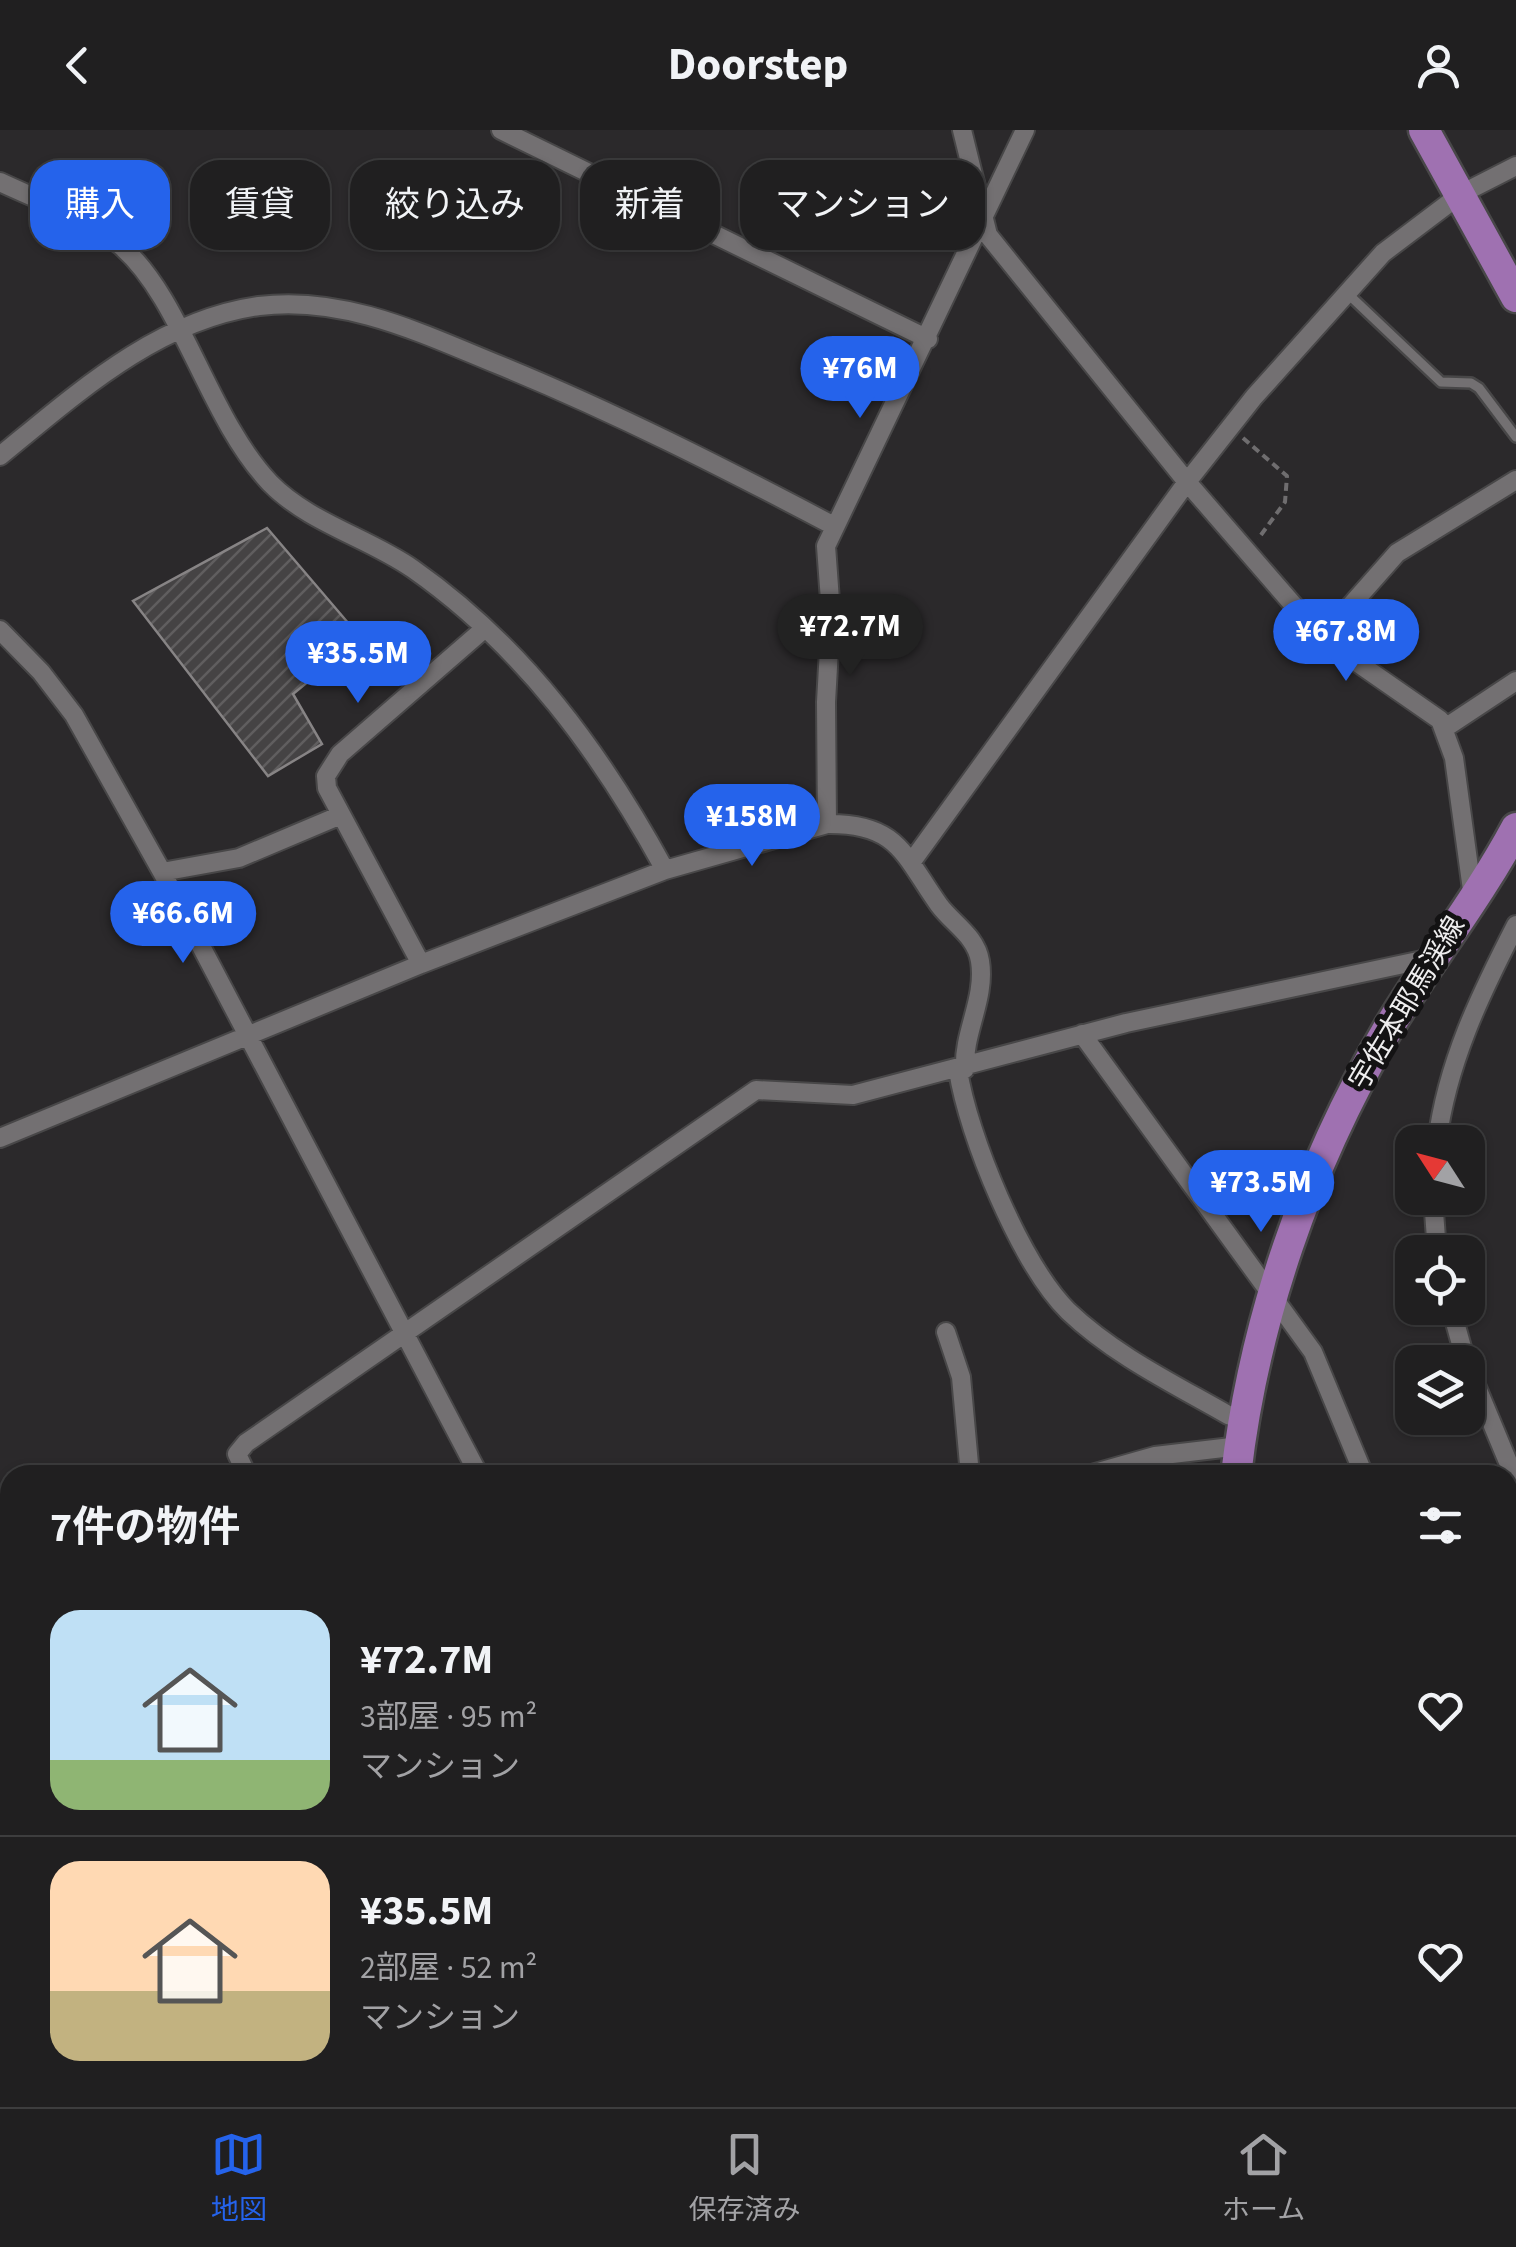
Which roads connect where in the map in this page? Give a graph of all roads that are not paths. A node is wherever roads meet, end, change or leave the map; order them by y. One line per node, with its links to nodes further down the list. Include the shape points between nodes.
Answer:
1 (501, 130): 15 (street)
2 (962, 130): 5 (street)
3 (1025, 130): 9 (street)
4 (1424, 130): 8 (main road)
5 (968, 160)
6 (1516, 166): 8 (street)
7 (0, 182): 14 (street, via 120,244 140,265)
8 (1461, 194): 12 (street, via 1393,244); 13 (main road)
9 (985, 217)
10 (985, 228): 19 (street)
11 (970, 250): 15 (street)
12 (1347, 293): 16 (lane, via 1441,382 1479,388); 19 (street)
13 (1516, 297)
14 (179, 333): 17 (street, via 72,394); 20 (street, via 258,306 327,306 368,315 596,405); 21 (street, via 223,418 274,487 402,562)
15 (928, 339): 20 (street)
16 (1516, 437)
17 (0, 456)
18 (1516, 480): 23 (street, via 1397,553)
19 (1187, 482): 23 (street); 29 (street)
20 (834, 526): 27 (street, via 826,555)
21 (484, 629): 26 (street, via 331,764 327,788); 30 (street, via 576,724)
22 (0, 630): 31 (street, via 74,715)
23 (1322, 638): 25 (street)
24 (1516, 681): 25 (street)
25 (1445, 728): 32 (street)
26 (341, 815): 31 (street, via 239,858); 35 (street)
27 (827, 824): 29 (street, via 881,835); 30 (street)
28 (1516, 828): 32 (main road, 宇佐本耶馬渓線)
29 (913, 860): 38 (street, via 978,954 980,999)
30 (665, 870): 35 (street)
31 (162, 872): 37 (street)
32 (1473, 897): 34 (main road, 宇佐本耶馬渓線)
33 (1516, 925): 39 (street, via 1462,1038)
34 (1432, 958): 36 (street); 41 (main road, 宇佐本耶馬渓線, via 1316,1168)
35 (421, 964): 37 (street)
36 (1082, 1034): 38 (street); 41 (street)
37 (246, 1037): 40 (street); 43 (street)
38 (962, 1070): 43 (street, via 853,1095 773,1089 742,1097); 45 (street, via 987,1171 1067,1310 1133,1360 1228,1415)
39 (1440, 1125)
40 (0, 1138)
41 (1275, 1296): 45 (main road, 宇佐本耶馬渓線); 50 (street, via 1313,1352)
42 (946, 1332): 48 (street, via 961,1377)
43 (406, 1335): 46 (street, via 239,1449); 47 (street)
44 (1485, 1407): 51 (street)
45 (1240, 1447): 49 (street)
46 (242, 1465)
47 (474, 1465)
48 (969, 1465)
49 (1123, 1465)
50 (1360, 1465)
51 (1509, 1465)

